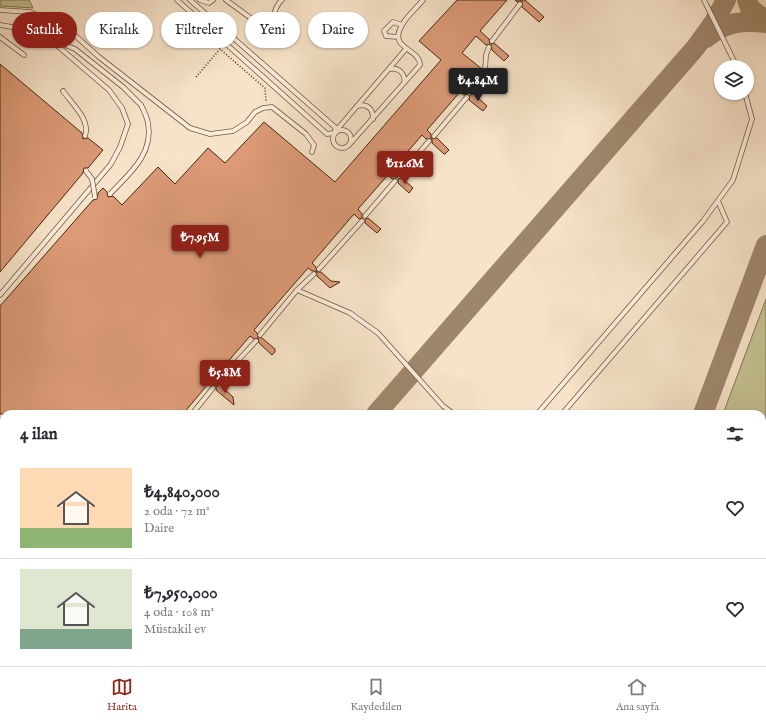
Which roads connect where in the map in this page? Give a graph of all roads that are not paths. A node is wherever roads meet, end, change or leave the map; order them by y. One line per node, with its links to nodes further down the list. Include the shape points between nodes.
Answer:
1 (178, 0): 11 (lane)
2 (190, 0): 12 (lane)
3 (200, 0): 4 (lane, via 209,3)
4 (213, 0)
5 (226, 0): 6 (lane, via 256,22 266,26 272,21 278,3)
6 (282, 0)
7 (423, 0): 14 (lane)
8 (704, 0): 26 (lane)
9 (520, 4): 19 (lane)
10 (0, 10): 40 (lane, via 30,12 69,30 99,57 190,128 210,134 233,131 247,122 255,112 272,107 306,134 314,145)
11 (192, 12)
12 (204, 12)
13 (0, 25): 15 (lane)
14 (402, 25): 17 (lane); 17 (lane, via 394,22 384,31 386,36)
15 (12, 27)
16 (0, 37): 25 (lane)
17 (398, 37): 24 (lane)
18 (237, 41): 35 (lane, via 336,128)
19 (492, 41)
20 (489, 47): 30 (lane, via 485,71)
21 (60, 48): 52 (lane, via 109,90 122,108 128,124 111,164)
22 (73, 48): 44 (lane, bridge, via 142,105 148,123 147,146 139,164)
23 (232, 48): 35 (lane, via 327,134)
24 (405, 50): 27 (lane); 28 (lane, via 416,55 420,65)
25 (24, 55)
26 (734, 60)
27 (389, 69): 28 (lane, via 401,72 405,79); 33 (lane)
28 (404, 83): 34 (lane)
29 (63, 91): 36 (lane, via 85,121 88,129)
30 (471, 92)
31 (466, 97): 37 (lane)
32 (747, 100): 46 (lane, via 752,119 733,180)
33 (357, 107): 34 (lane, via 370,107); 35 (lane)
34 (373, 119): 39 (lane)
35 (334, 133): 39 (lane, via 333,142 337,147 344,148); 39 (lane, via 339,130 347,131 351,139)
36 (85, 136)
37 (434, 136)
38 (429, 141): 42 (lane)
39 (349, 145)
40 (312, 152)
41 (86, 171): 45 (lane, bridge, via 92,179)
42 (399, 176)
43 (395, 181): 47 (lane)
44 (110, 194)
45 (95, 196)
46 (718, 201): 59 (lane); 60 (lane, via 727,222)
47 (365, 216)
48 (362, 221): 49 (lane)
49 (319, 269)
50 (314, 274): 51 (lane)
51 (297, 290): 53 (lane); 58 (lane, via 350,312 378,333)
52 (0, 295)
53 (260, 335)
54 (256, 341): 55 (lane)
55 (217, 383)
56 (213, 388): 57 (lane)
57 (195, 410)
58 (448, 410)
59 (540, 410)
60 (565, 410)

